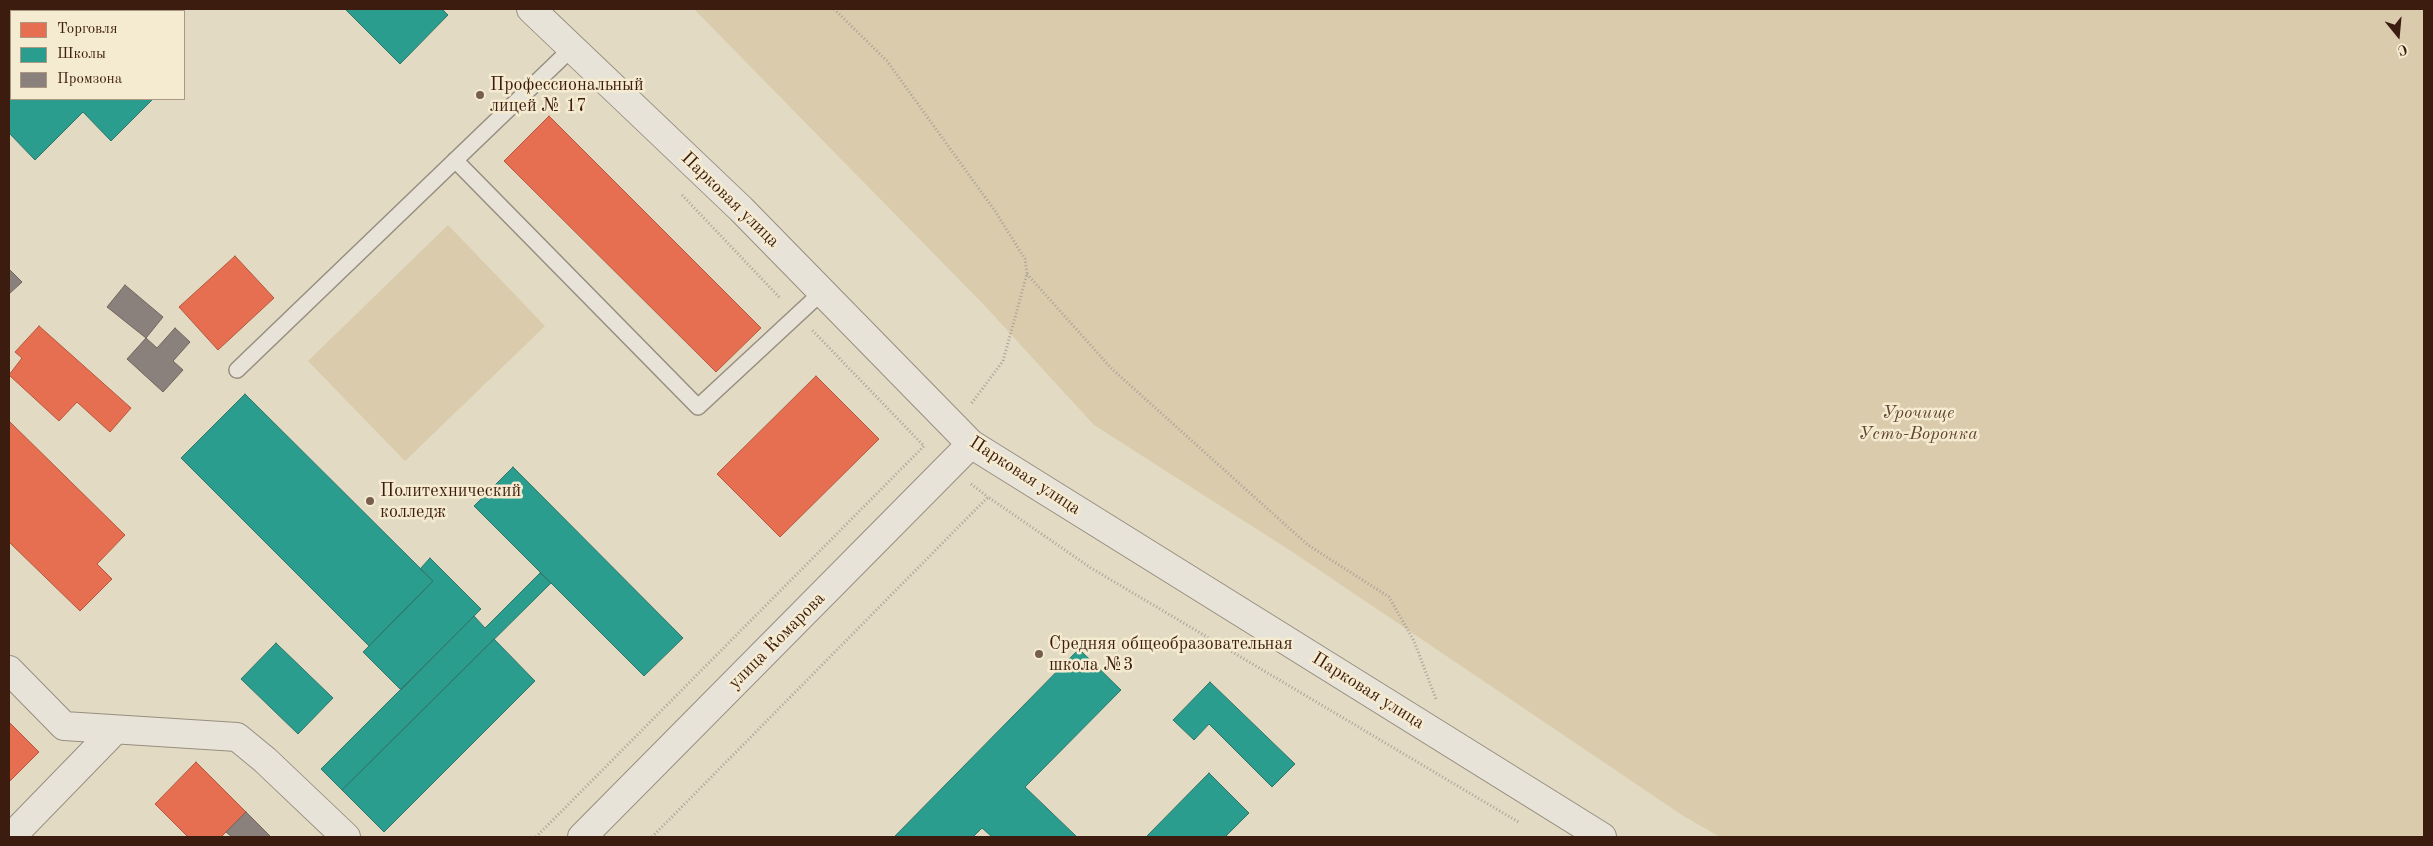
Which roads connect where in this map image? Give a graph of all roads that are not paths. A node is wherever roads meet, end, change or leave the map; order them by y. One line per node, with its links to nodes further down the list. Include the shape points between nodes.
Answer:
1 (531, 9): 2 (street, Парковая улица)
2 (572, 48): 3 (lane); 4 (street, Парковая улица, via 741,209)
3 (454, 160): 4 (lane, via 698,407); 5 (lane)
4 (822, 292): 6 (street, Парковая улица)
5 (237, 370)
6 (962, 435): 11 (street, улица Комарова); 12 (street, Парковая улица)
7 (9, 670): 8 (street, via 64,726)
8 (115, 730): 9 (street); 10 (street, via 237,737)
9 (11, 837)
10 (346, 837)
11 (582, 837)
12 (1602, 837)

